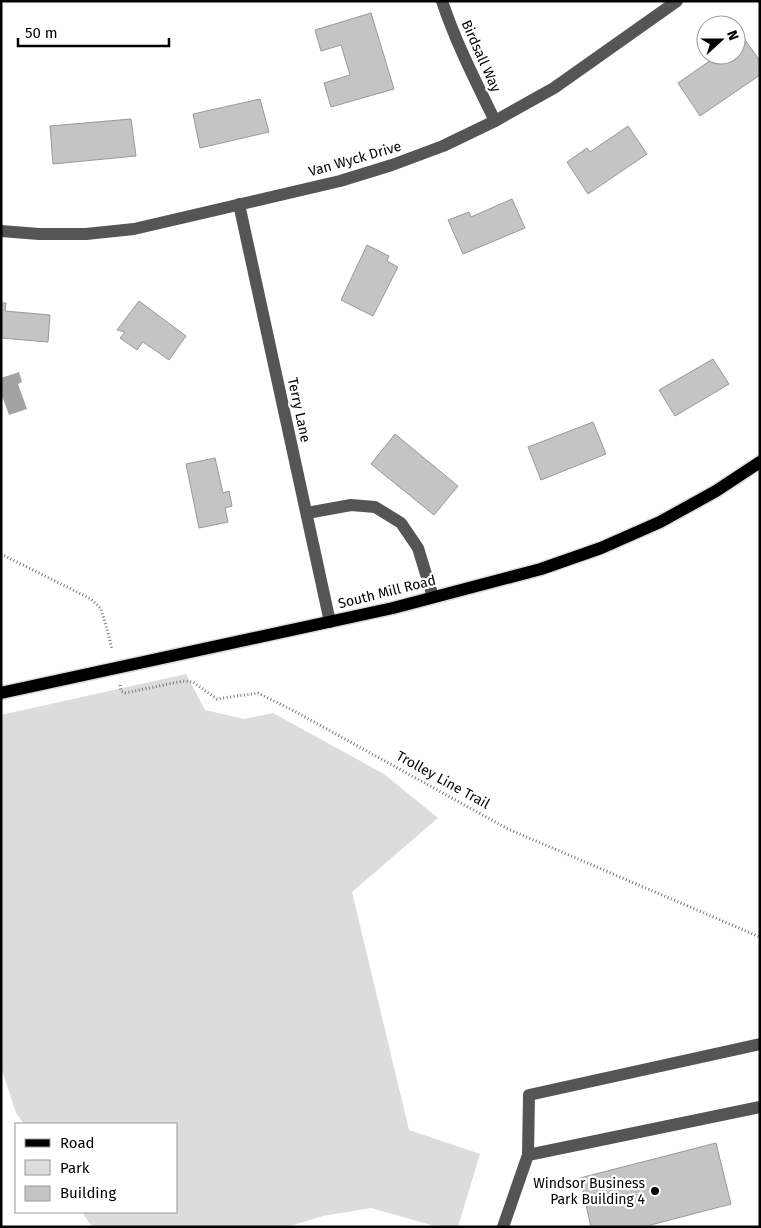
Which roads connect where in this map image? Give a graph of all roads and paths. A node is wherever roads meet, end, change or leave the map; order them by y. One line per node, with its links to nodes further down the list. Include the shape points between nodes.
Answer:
1 (442, 1): 3 (street, Birdsall Way, via 464,58)
2 (677, 1): 3 (street, Van Wyck Drive, via 554,88)
3 (495, 122): 4 (street, Van Wyck Drive, via 392,165 340,181)
4 (239, 204): 5 (street, Van Wyck Drive, via 134,229 86,234); 7 (street, Terry Lane)
5 (1, 231)
6 (760, 462): 9 (main road, South Mill Road, via 660,522 602,548 541,569)
7 (307, 513): 9 (street, via 351,505 375,507 401,522 418,548); 10 (street, Terry Lane)
8 (1, 554): 11 (path, via 91,599 101,609)
9 (433, 597): 10 (main road, South Mill Road)
10 (330, 622): 13 (main road, South Mill Road)
11 (112, 650)
12 (120, 685): 14 (path, Trolley Line Trail, via 124,693 182,681 193,682 217,699 258,693 508,829)
13 (1, 693)
14 (760, 936)
15 (760, 1044): 17 (street, via 530,1095)
16 (760, 1107): 17 (street)
17 (528, 1155): 18 (street)
18 (503, 1227)

